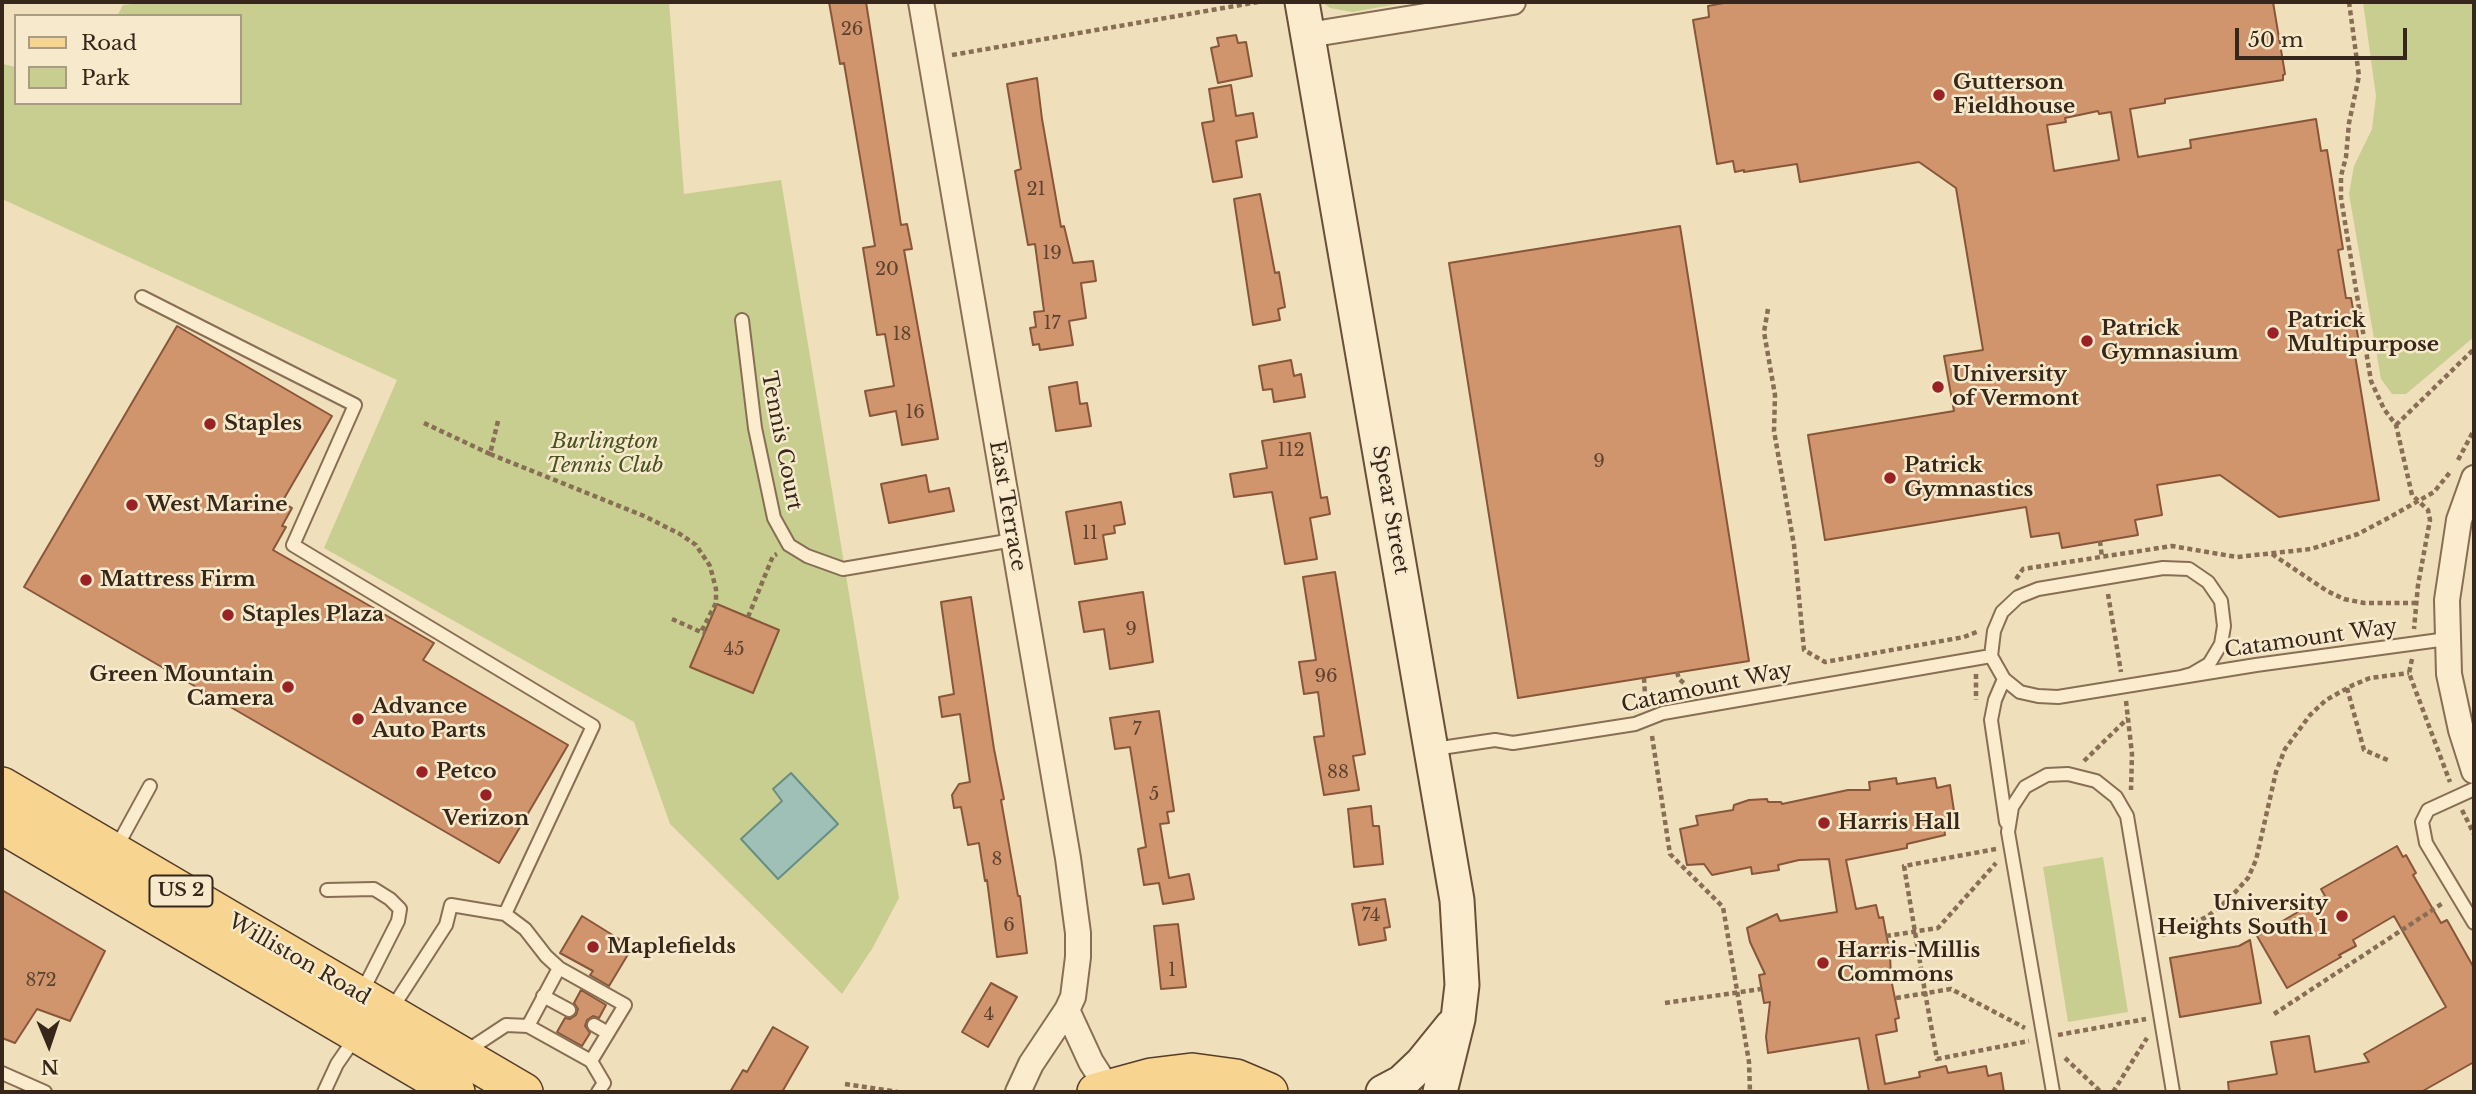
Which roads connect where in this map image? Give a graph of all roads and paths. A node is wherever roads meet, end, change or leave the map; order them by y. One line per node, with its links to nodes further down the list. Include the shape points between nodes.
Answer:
1 (921, 2): 7 (street, East Terrace)
2 (1258, 2): 7 (path, via 951,55 955,77)
3 (1302, 2): 6 (main road, Spear Street)
4 (1513, 2): 6 (street)
5 (2349, 2): 14 (path, via 2359,76 2341,198 2371,380)
6 (1308, 36): 41 (main road, Spear Street)
7 (935, 82): 19 (street, East Terrace)
8 (142, 297): 55 (lane, via 355,405 293,545 593,726)
9 (1768, 309): 26 (path, via 1764,332 1775,395 1774,431 1794,545 1804,650 1825,662 1964,637)
10 (742, 320): 20 (lane, Tennis Court, via 755,428 774,518)
11 (2474, 349): 14 (path)
12 (498, 421): 16 (path)
13 (424, 423): 16 (path)
14 (2396, 425): 18 (path, via 2412,495)
15 (2474, 430): 18 (path, via 2454,468 2434,492)
16 (491, 454): 25 (path, via 643,516 696,545 710,566 716,603 703,632)
17 (2474, 478): 23 (street, via 2459,520)
18 (2418, 502): 21 (path, via 2334,543)
19 (1013, 540): 20 (lane, via 843,569); 68 (street, East Terrace, via 1075,908 1078,957)
20 (789, 545): 24 (path, via 773,556)
21 (2272, 554): 22 (path, via 2236,557 2172,546 2024,569); 23 (path, via 2344,599 2364,603)
22 (2009, 588)
23 (2447, 600): 27 (street)
24 (748, 617)
25 (672, 619)
26 (1985, 626)
27 (2447, 639): 32 (lane, Catamount Way); 43 (street, via 2455,702)
28 (1991, 656): 29 (lane, Catamount Way); 32 (lane, Catamount Way, via 2002,612 2018,597 2038,589 2163,568 2189,569 2208,582 2221,601 2224,626 2209,664); 34 (lane, Catamount Way)
29 (1975, 659): 38 (path); 40 (lane, Catamount Way, via 1662,713)
30 (1677, 672): 35 (path)
31 (2409, 673): 36 (path, via 2370,678)
32 (2181, 677): 34 (lane, Catamount Way, via 2058,697 2020,692)
33 (1644, 678): 37 (path)
34 (2004, 678): 49 (lane, via 1992,720)
35 (1686, 685)
36 (2347, 688): 42 (path, via 2364,750); 59 (path, via 2310,715 2285,749 2248,878 2208,916 2181,930)
37 (1645, 695)
38 (1977, 709)
39 (2128, 718): 44 (path)
40 (1649, 719): 41 (lane, Catamount Way, via 1513,743 1496,740); 62 (path, via 1670,855 1723,907)
41 (1431, 750): 72 (main road, Spear Street, via 1457,900 1462,985)
42 (2390, 761)
43 (2474, 771)
44 (2068, 774): 49 (lane, via 2047,775 2025,787 2012,807); 59 (lane, via 2096,781 2116,797 2127,816)
45 (2, 786): 52 (main road, Williston Road / US 2)
46 (150, 786): 52 (lane)
47 (2474, 789): 54 (lane, via 2428,810 2422,822 2426,843)
48 (2, 825): 71 (main road, Williston Road / US 2)
49 (2008, 832): 76 (lane)
50 (1996, 838): 51 (path)
51 (1998, 849): 57 (path, via 2000,859 1938,928); 57 (path, via 1904,866)
52 (114, 852): 71 (main road, Williston Road / US 2)
53 (327, 890): 71 (lane, via 374,889 400,909)
54 (2457, 894): 56 (lane); 69 (path)
55 (505, 914): 60 (lane, via 525,929); 71 (lane, via 451,905 446,925)
56 (2474, 923)
57 (1915, 931): 58 (path); 63 (path)
58 (1886, 936)
59 (2147, 939): 70 (lane)
60 (559, 968): 64 (lane); 75 (lane, via 625,1005)
61 (1761, 989): 62 (path)
62 (1737, 992): 66 (path); 93 (path)
63 (1925, 992): 65 (path); 76 (path, via 1951,989); 78 (path)
64 (543, 996): 67 (lane); 74 (lane)
65 (1896, 998)
66 (1665, 1003)
67 (569, 1010)
68 (1067, 1010): 82 (street); 89 (street, East Terrace)
69 (2274, 1014)
70 (2160, 1016): 96 (path); 97 (lane)
71 (367, 1017): 77 (main road, Williston Road / US 2); 84 (lane); 85 (main road, Williston Road / US 2)
72 (1458, 1019): 91 (main road, via 1402,1083); 92 (main road, Spear Street)
73 (594, 1025): 75 (lane)
74 (528, 1026): 77 (lane, via 506,1025); 79 (lane)
75 (608, 1033): 79 (lane)
76 (2043, 1038): 94 (lane); 95 (path)
77 (461, 1055): 86 (main road, Williston Road / US 2)
78 (1937, 1059)
79 (591, 1061): 87 (lane, via 604,1083)
80 (2, 1073): 83 (lane)
81 (845, 1084): 88 (path)
82 (1102, 1090): 90 (main road, via 1192,1072 1236,1078)
83 (45, 1092)
84 (324, 1092)
85 (456, 1092)
86 (524, 1092)
87 (598, 1092)
88 (898, 1092)
89 (1018, 1092)
90 (1270, 1092)
91 (1383, 1092)
92 (1440, 1092)
93 (1750, 1092)
94 (2053, 1092)
95 (2101, 1092)
96 (2113, 1092)
97 (2173, 1092)

